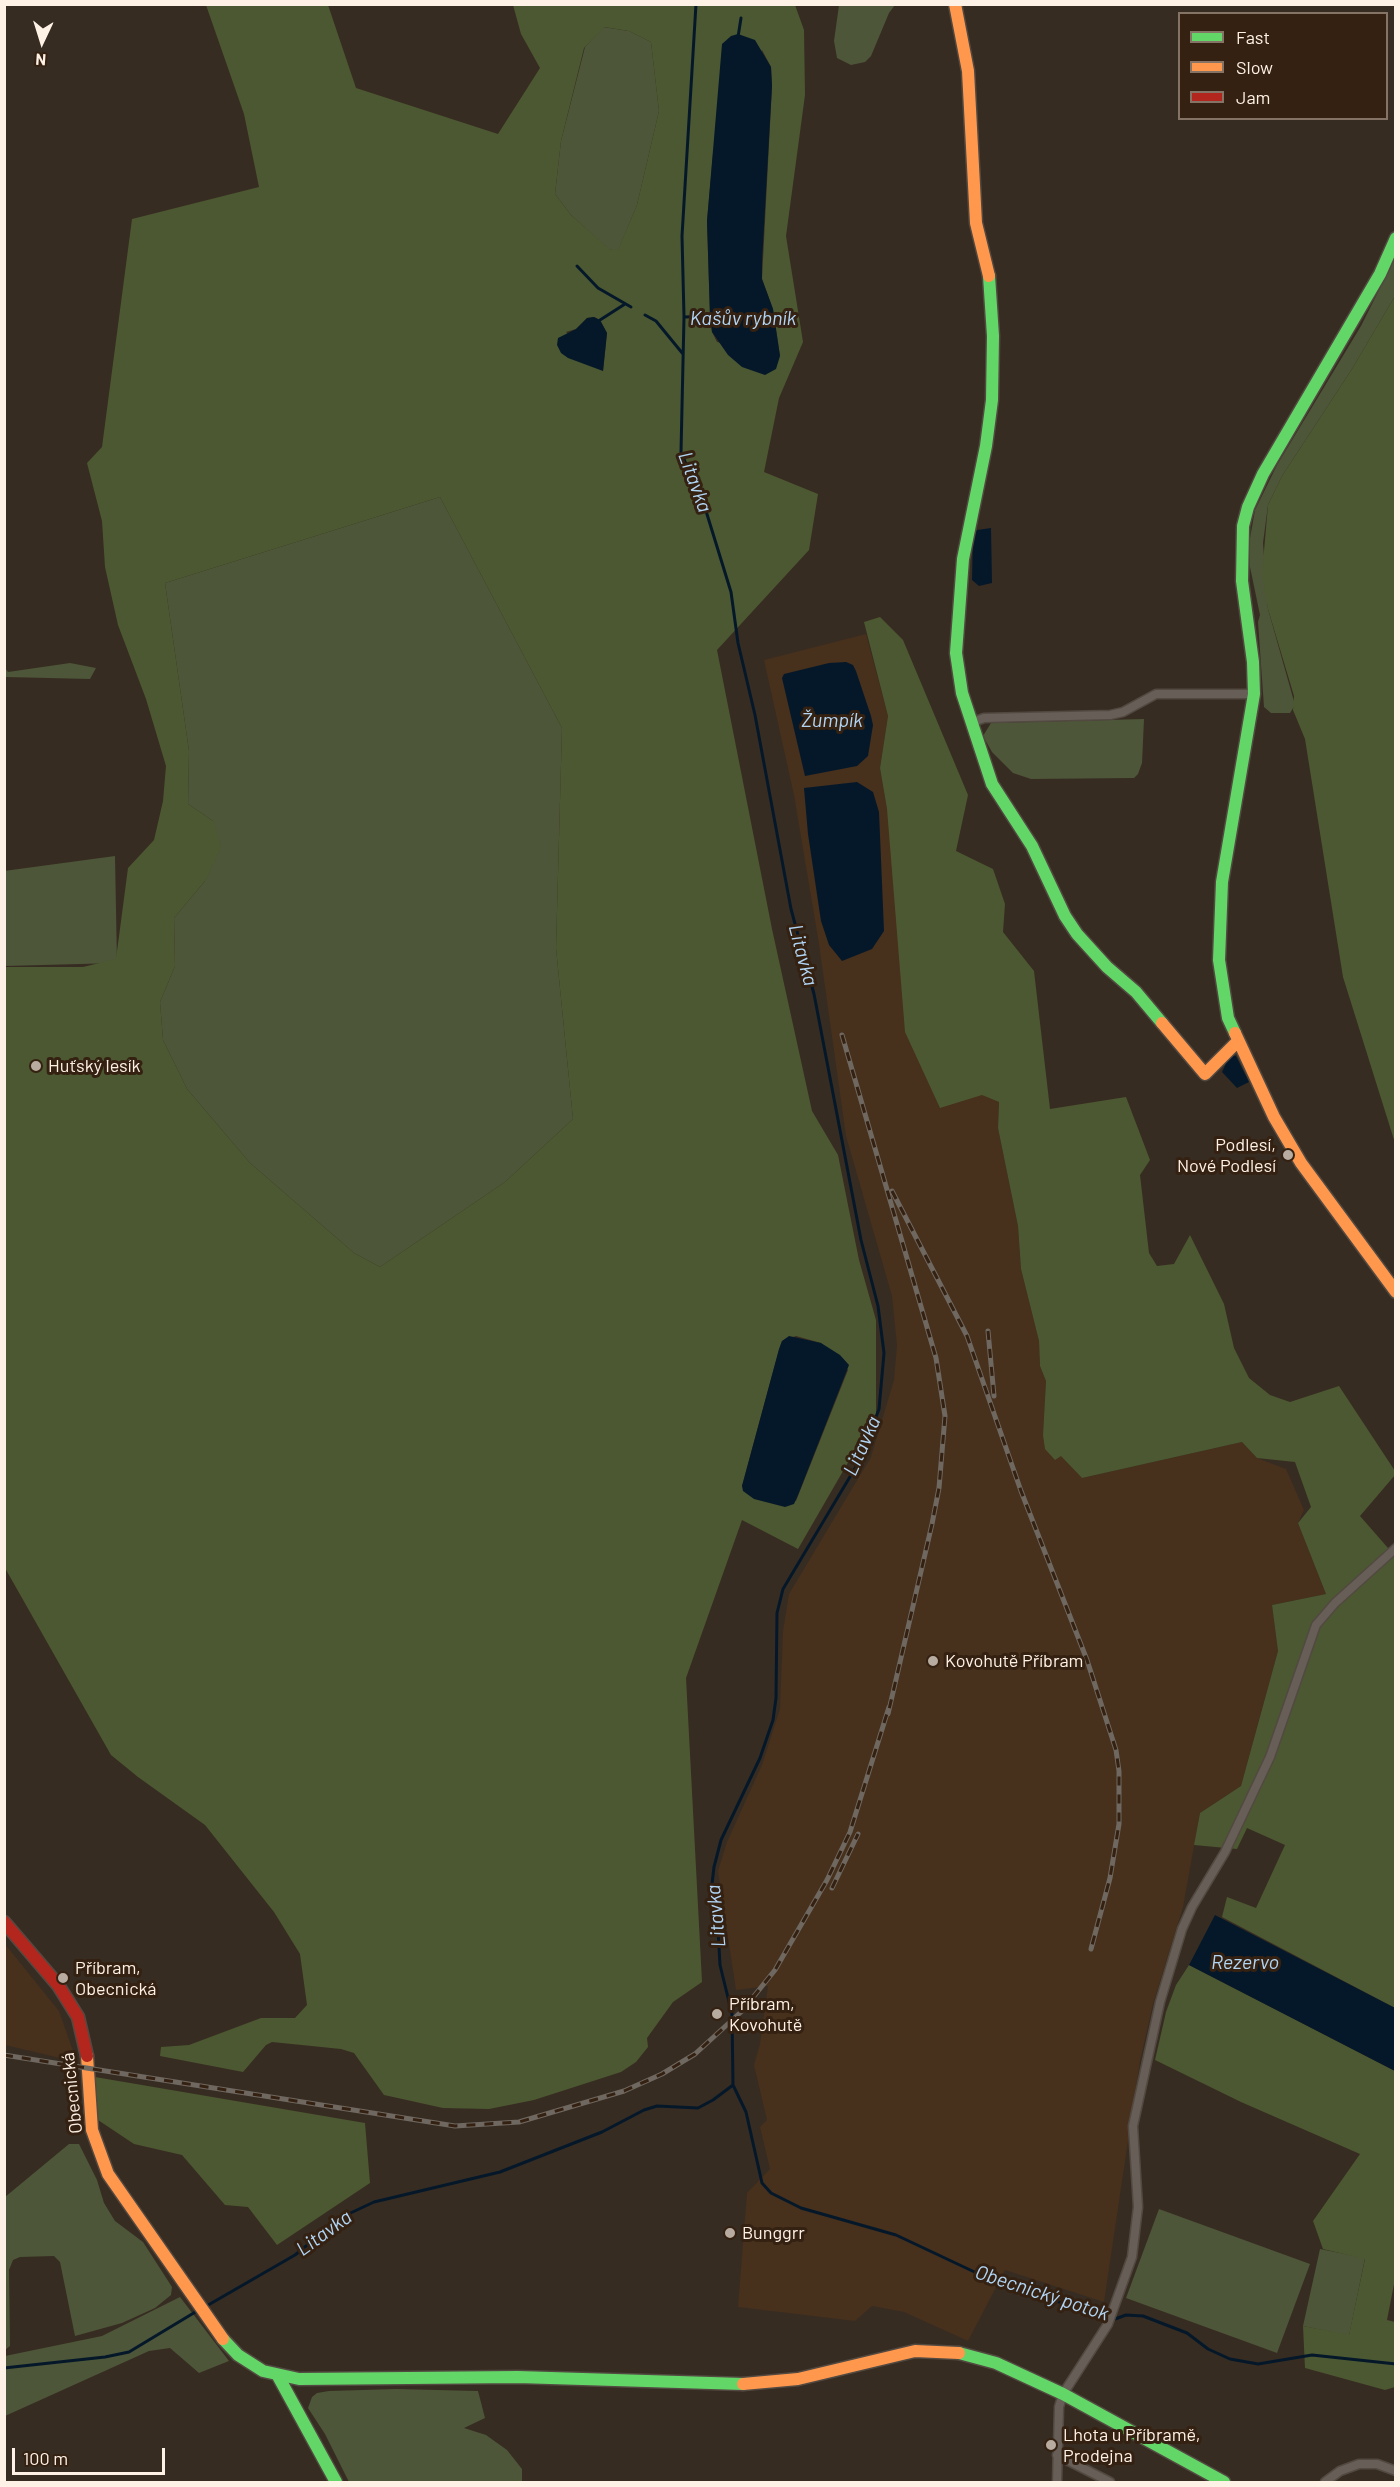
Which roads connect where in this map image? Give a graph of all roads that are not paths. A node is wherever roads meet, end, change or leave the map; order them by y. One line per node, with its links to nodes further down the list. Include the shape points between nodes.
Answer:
1 (955, 4): 4 (street, via 968,71 972,186 976,223 988,269 993,336 992,400 966,542 956,653 962,693)
2 (1395, 238): 3 (street, via 1380,274 1263,474 1248,507 1243,526 1242,581)
3 (1254, 694): 4 (street, via 1156,694 1110,715 984,718); 5 (street, via 1222,882 1219,925 1222,994)
4 (973, 722): 5 (street, via 992,784 1032,846 1077,934 1136,992 1205,1074)
5 (1238, 1042): 6 (street, via 1301,1163)
6 (1395, 1292)
7 (1395, 1548): 10 (street, via 1316,1625 1270,1757 1225,1852 1182,1929 1160,2002 1132,2126 1137,2232 1132,2257 1108,2324)
8 (4, 1922): 9 (street, Obecnická, via 58,1985 78,2017 86,2049 89,2109 98,2153 108,2174 212,2324 238,2355)
9 (278, 2376): 10 (street, Obecnická, via 316,2380 518,2377 760,2384 933,2349 996,2363); 13 (street)
10 (1063, 2394): 11 (street); 16 (street, Obecnická)
11 (1057, 2455): 14 (street); 15 (street)
12 (1395, 2471): 17 (street, via 1377,2464 1359,2464)
13 (336, 2482)
14 (1058, 2482)
15 (1110, 2482)
16 (1224, 2482)
17 (1325, 2482)

